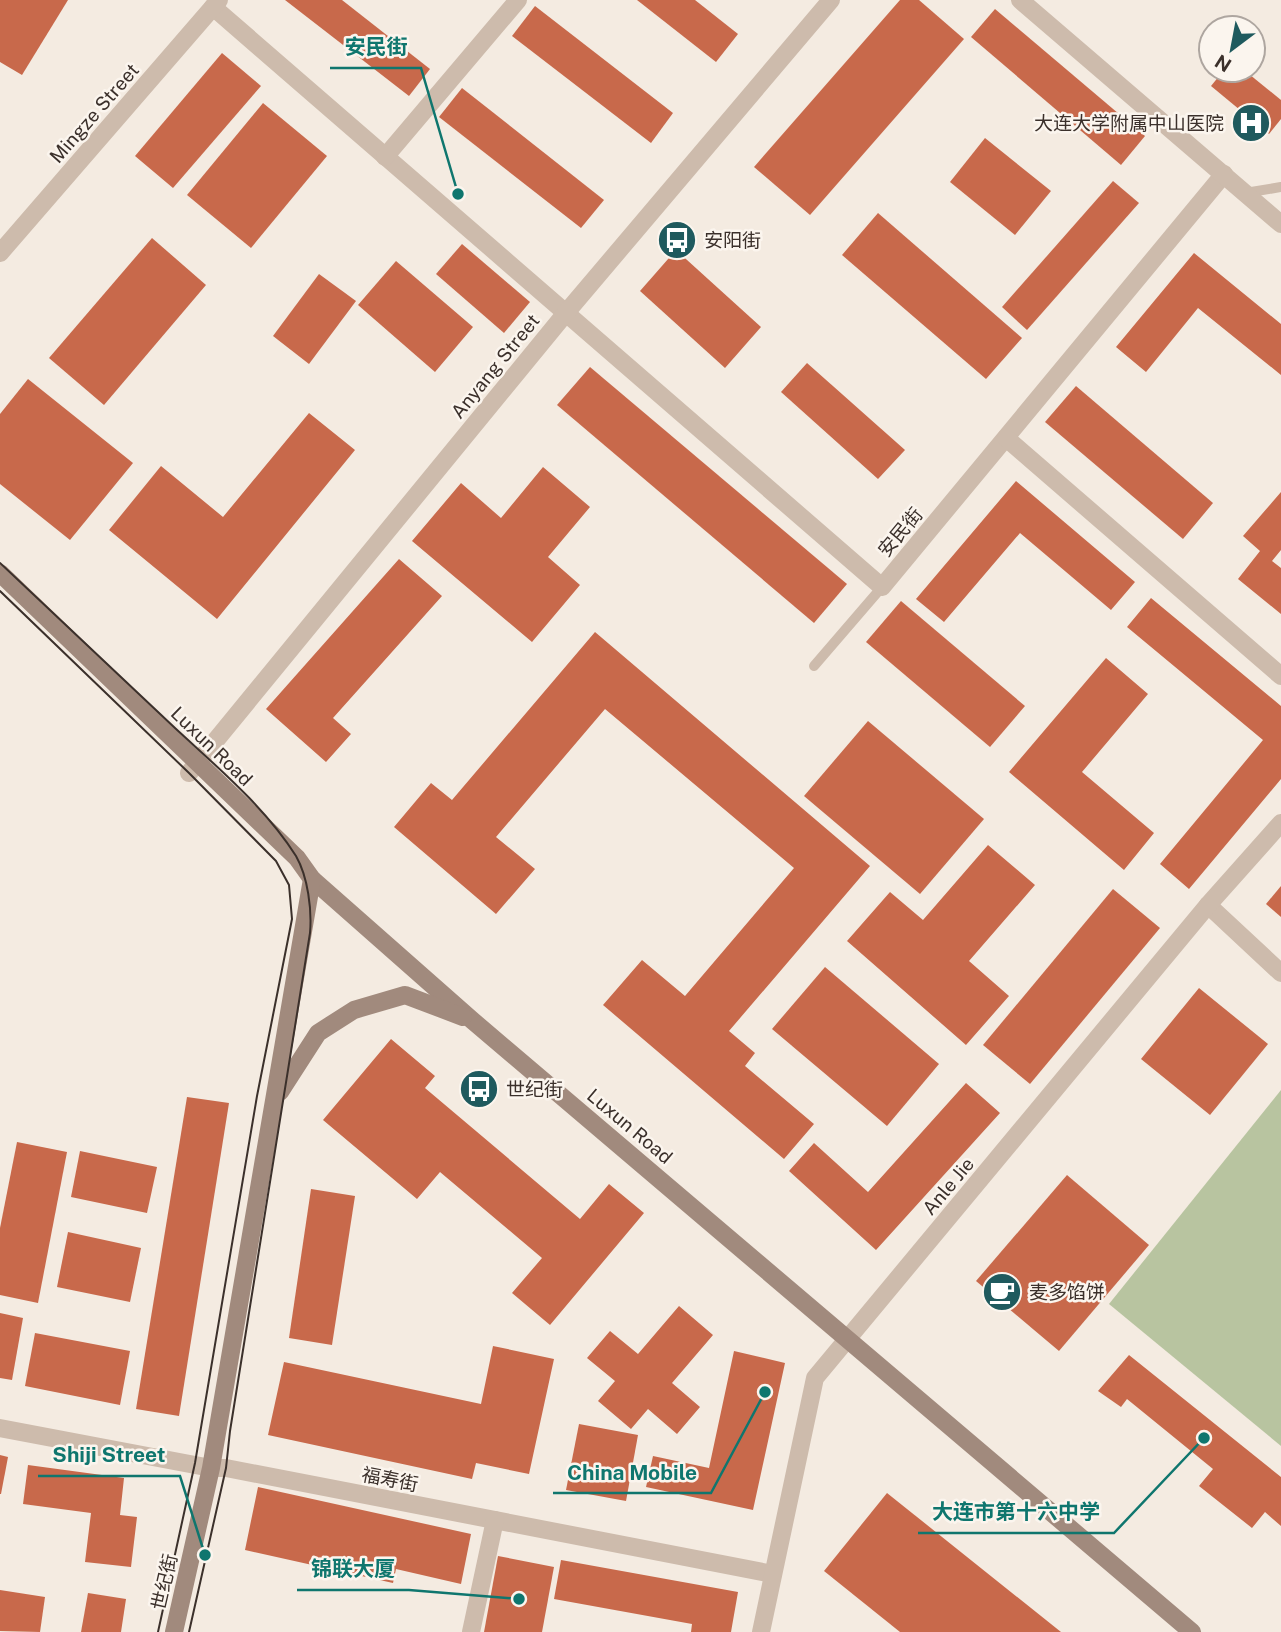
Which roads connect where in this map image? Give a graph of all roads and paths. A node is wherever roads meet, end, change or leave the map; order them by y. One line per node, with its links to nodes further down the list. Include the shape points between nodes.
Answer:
1 (518, 0): 5 (street)
2 (831, 0): 11 (street, Anyang Street)
3 (1020, 0): 6 (street)
4 (216, 3): 5 (street, 安民街); 10 (street, Mingze Street)
5 (385, 157): 11 (street, 安民街)
6 (1224, 174): 8 (street); 12 (street, 安民街)
7 (1281, 187): 8 (lane)
8 (1244, 193): 9 (street)
9 (1281, 225)
10 (0, 253)
11 (565, 313): 14 (street, 安民街); 17 (street, Anyang Street)
12 (1006, 438): 14 (street, 安民街); 16 (street)
13 (0, 573): 17 (main road, Luxun Road)
14 (882, 587): 15 (lane)
15 (814, 666)
16 (1281, 676)
17 (194, 768): 19 (main road, Luxun Road, via 297,858)
18 (1281, 823): 20 (street, Anle Jie)
19 (312, 879): 22 (main road, Luxun Road); 23 (main road, 世纪街)
20 (1208, 905): 21 (street); 24 (street, Anle Jie)
21 (1281, 973)
22 (473, 1021): 23 (main road, via 405,995 354,1010 318,1033); 24 (main road, Luxun Road)
23 (276, 1098): 26 (main road, 世纪街)
24 (848, 1339): 28 (street, Anle Jie, via 815,1378); 32 (main road, Luxun Road)
25 (0, 1428): 26 (street, 福寿街)
26 (211, 1468): 27 (street, 福寿街); 29 (main road, 世纪街)
27 (495, 1520): 28 (street, 福寿街); 30 (street)
28 (773, 1574): 31 (street, Anle Jie)
29 (174, 1632)
30 (471, 1632)
31 (761, 1632)
32 (1192, 1632)

